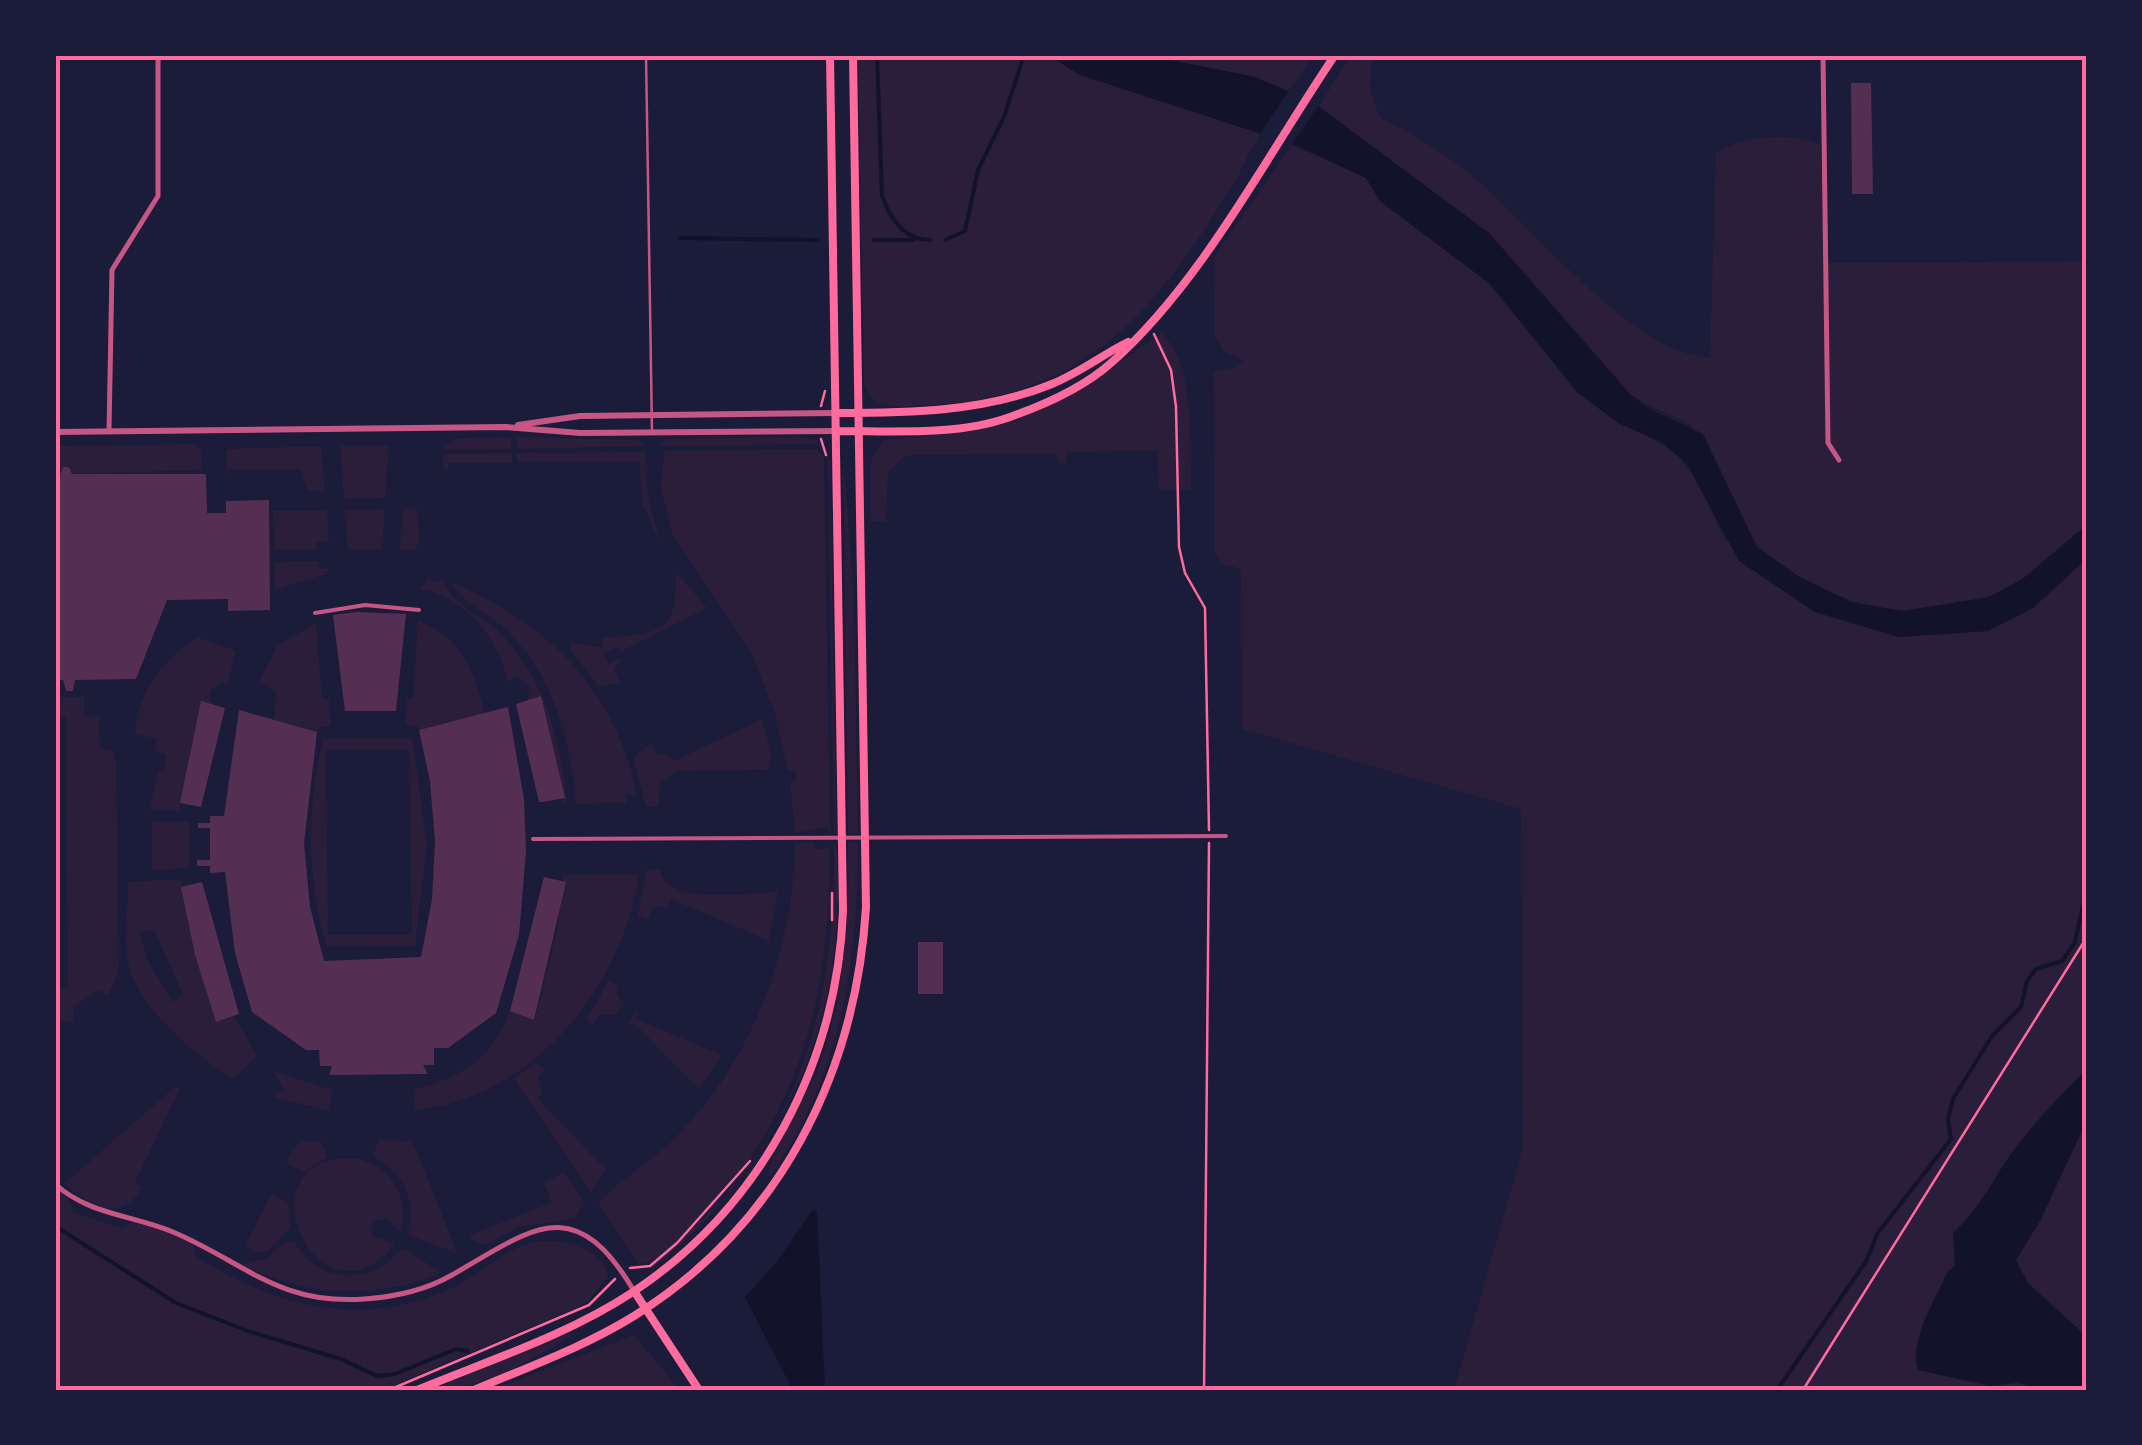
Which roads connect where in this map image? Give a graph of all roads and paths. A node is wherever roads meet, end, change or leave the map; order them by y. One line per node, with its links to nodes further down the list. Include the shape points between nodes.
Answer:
1 (158, 55): 15 (street, via 158,196 112,270)
2 (646, 55): 13 (lane)
3 (830, 55): 11 (main road)
4 (853, 55): 12 (main road)
5 (1335, 55): 8 (main road, via 1172,297)
6 (1822, 55): 21 (street, via 1828,443)
7 (1154, 334): 25 (path, via 1171,370 1176,407 1179,548 1205,608)
8 (1132, 340): 12 (main road, via 1024,394 955,408); 18 (main road, via 1085,380 1008,417 952,428)
9 (826, 383): 10 (path)
10 (820, 402)
11 (836, 412): 12 (main road); 13 (street); 17 (main road)
12 (860, 412): 18 (main road)
13 (652, 414): 14 (street); 19 (lane)
14 (506, 427): 15 (street); 19 (street)
15 (109, 431): 16 (street)
16 (55, 432)
17 (836, 432): 18 (main road); 19 (street); 35 (main road, via 843,912 830,1013 801,1095 752,1177 690,1247)
18 (860, 432): 36 (main road, via 866,907 852,1019 822,1103 780,1177 745,1222)
19 (652, 434)
20 (821, 443): 22 (path)
21 (1839, 460)
22 (826, 462)
23 (418, 610): 24 (street, via 374,605)
24 (315, 612)
25 (1208, 836): 26 (street); 27 (street); 41 (path)
26 (1226, 836)
27 (534, 839)
28 (832, 885): 29 (path)
29 (832, 923)
30 (2087, 937): 42 (path)
31 (760, 1147): 33 (path, via 678,1242 648,1267)
32 (55, 1184): 35 (street, via 94,1209 170,1231 254,1278 302,1294 364,1299 418,1290 514,1236 541,1229 592,1240)
33 (629, 1269)
34 (618, 1278): 37 (path, via 589,1305)
35 (634, 1291): 36 (main road); 38 (main road, via 566,1328)
36 (646, 1309): 39 (main road, via 576,1348); 40 (main road)
37 (389, 1390)
38 (418, 1390)
39 (474, 1390)
40 (699, 1390)
41 (1204, 1390)
42 (1803, 1390)

